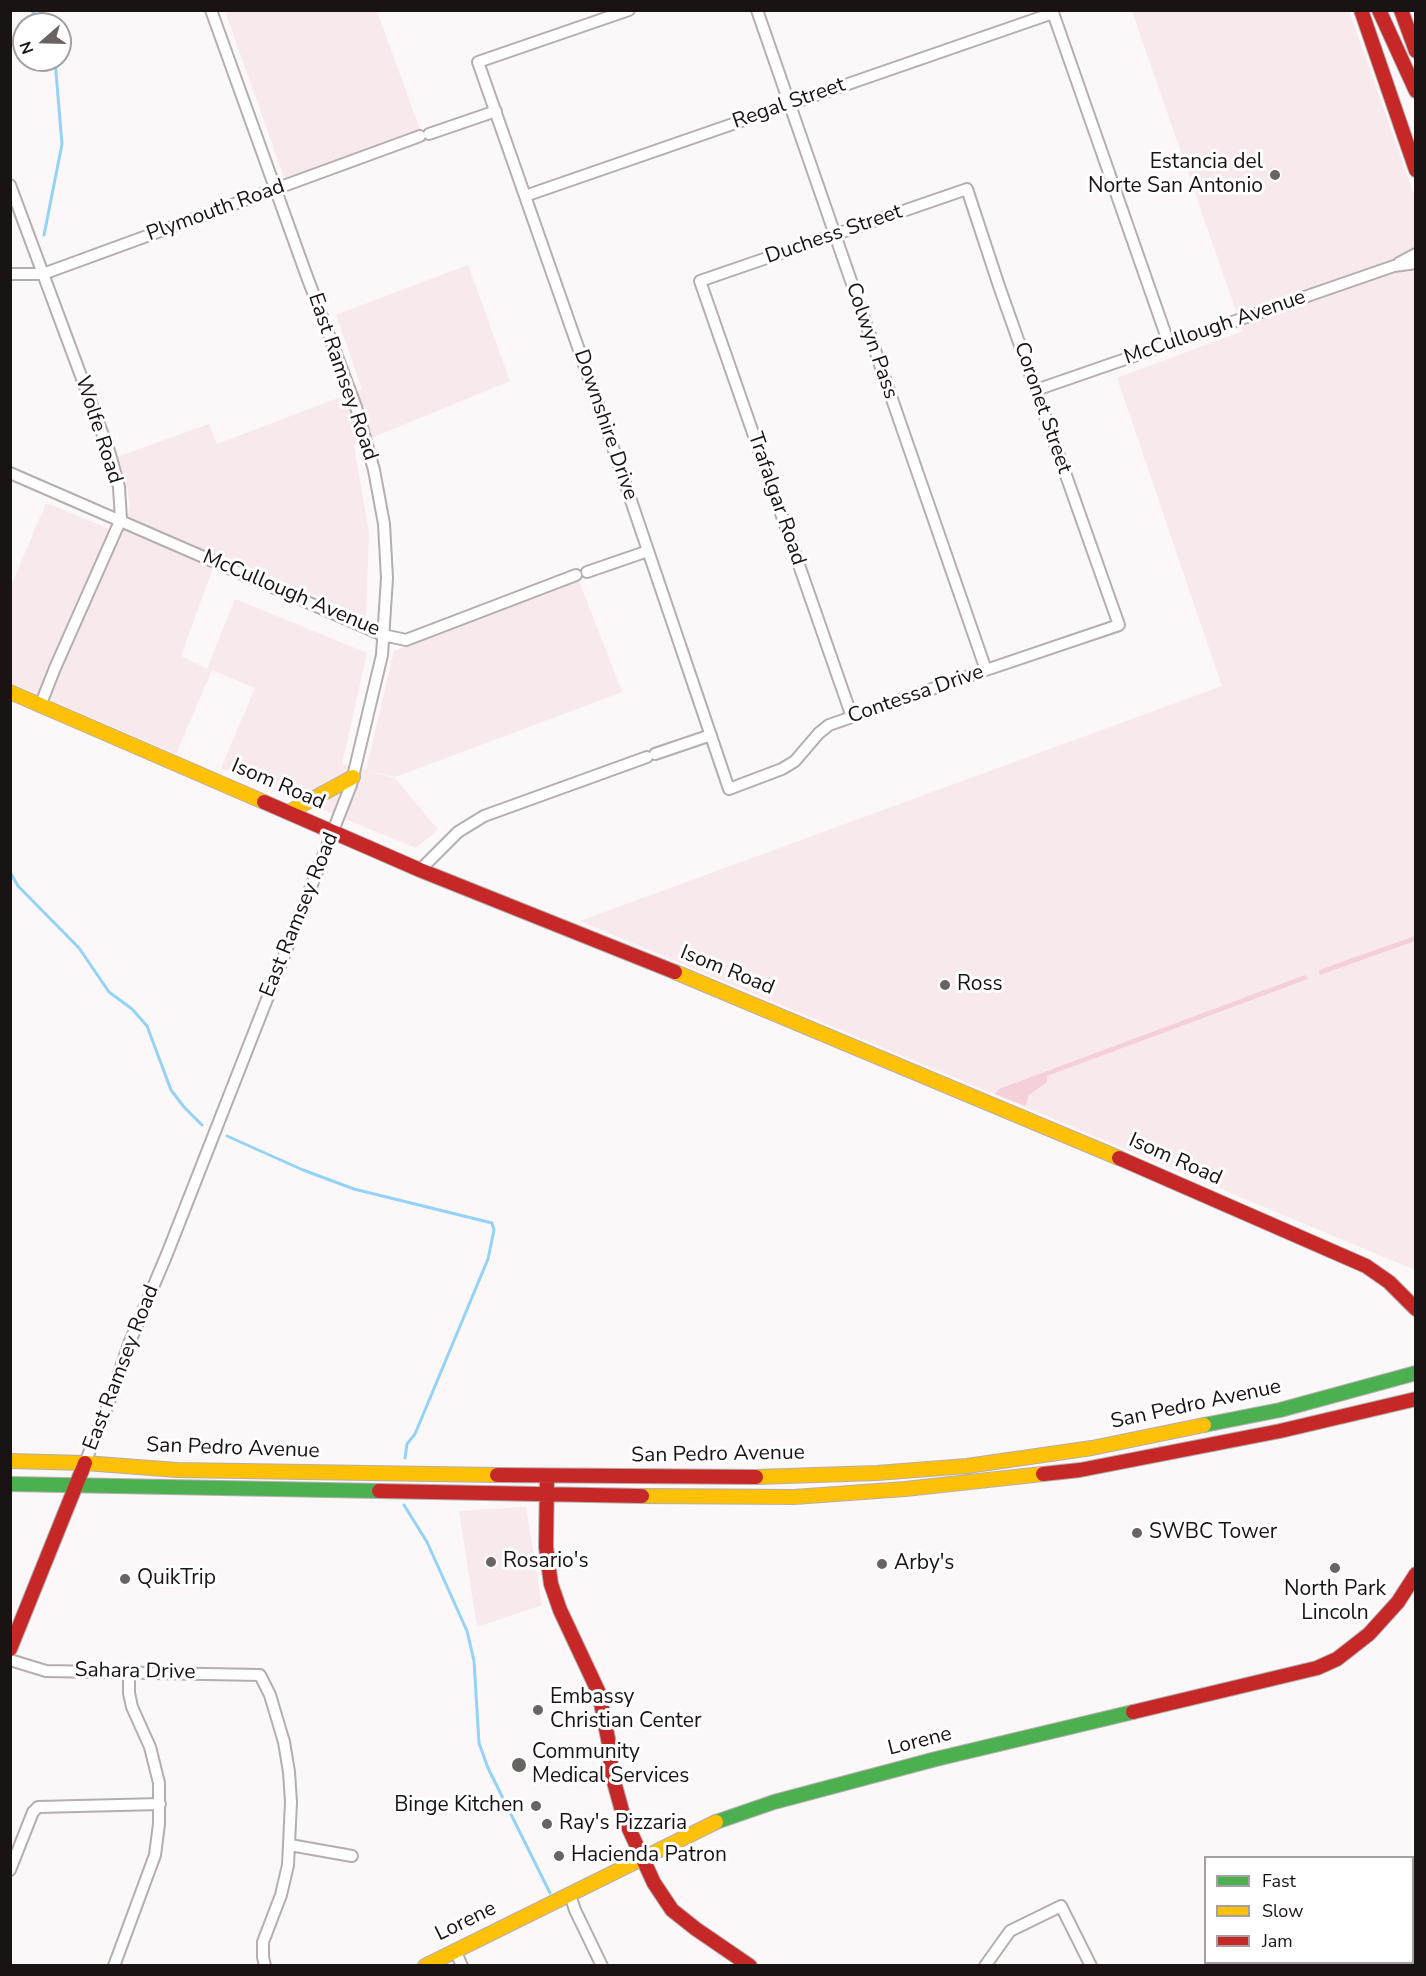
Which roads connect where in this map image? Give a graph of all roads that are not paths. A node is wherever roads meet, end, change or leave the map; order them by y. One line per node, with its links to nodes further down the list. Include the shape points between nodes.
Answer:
1 (211, 10): 15 (street, East Ramsey Road)
2 (629, 10): 8 (street)
3 (757, 10): 11 (street, Colwyn Pass)
4 (1361, 10): 13 (main road)
5 (1379, 10): 10 (main road)
6 (1401, 10): 9 (main road)
7 (1052, 12): 11 (street, Regal Street); 25 (street)
8 (609, 14): 12 (street, Downshire Drive, via 478,62)
9 (1416, 51)
10 (1416, 91)
11 (790, 104): 17 (street, Regal Street); 18 (street, Colwyn Pass)
12 (496, 111): 15 (street, Plymouth Road); 17 (street, Downshire Drive)
13 (1416, 170)
14 (10, 185): 23 (street, Wolfe Road)
15 (276, 188): 23 (street, Plymouth Road); 31 (street, East Ramsey Road, via 356,407 374,470 384,524 387,578)
16 (968, 189): 18 (street, Duchess Street); 26 (street, Coronet Street)
17 (525, 196): 29 (street, Downshire Drive)
18 (834, 235): 24 (street, Duchess Street); 32 (street, Colwyn Pass)
19 (1416, 254): 21 (street, McCullough Avenue)
20 (1416, 263): 21 (street, McCullough Avenue)
21 (1394, 266): 25 (street, McCullough Avenue)
22 (10, 274): 23 (street, Plymouth Road)
23 (43, 274): 28 (street, Wolfe Road, via 110,454 119,488)
24 (700, 281): 35 (street, Trafalgar Road)
25 (1169, 344): 26 (street, McCullough Avenue)
26 (1036, 390): 30 (street, Coronet Street)
27 (10, 473): 28 (street, McCullough Avenue)
28 (121, 519): 31 (street, McCullough Avenue); 34 (street, Wolfe Road)
29 (648, 551): 31 (street, McCullough Avenue, via 406,640); 36 (street, Downshire Drive)
30 (1119, 625): 32 (street, Contessa Drive)
31 (383, 635): 37 (street, East Ramsey Road, via 377,679)
32 (986, 670): 35 (street, Contessa Drive)
33 (10, 692): 34 (main road, Isom Road)
34 (40, 706): 39 (main road, Isom Road)
35 (852, 717): 38 (street, Contessa Drive, via 829,725 795,761 782,769)
36 (711, 735): 38 (street, Downshire Drive); 41 (street, via 484,816 458,832)
37 (353, 777): 39 (main road); 40 (street, East Ramsey Road)
38 (729, 789)
39 (289, 812): 40 (main road, Isom Road)
40 (333, 831): 41 (main road, Isom Road); 48 (street, East Ramsey Road)
41 (420, 870): 42 (main road, Isom Road, via 710,986 1366,1266)
42 (1416, 1309)
43 (1416, 1373): 45 (main road, San Pedro Avenue, via 1280,1410)
44 (1416, 1399): 49 (main road, San Pedro Avenue)
45 (1122, 1442): 46 (main road, San Pedro Avenue); 49 (main road)
46 (1092, 1448): 50 (main road); 52 (main road, San Pedro Avenue, via 967,1466 877,1473 741,1479)
47 (10, 1461): 48 (main road, San Pedro Avenue)
48 (85, 1462): 51 (main road, San Pedro Avenue, via 163,1469); 54 (main road)
49 (1125, 1462): 50 (main road, San Pedro Avenue)
50 (1095, 1467): 56 (main road, San Pedro Avenue, via 969,1483 794,1497)
51 (302, 1472): 52 (main road, San Pedro Avenue); 55 (main road)
52 (547, 1476): 56 (main road)
53 (10, 1484): 54 (main road, San Pedro Avenue)
54 (78, 1485): 55 (main road, San Pedro Avenue); 58 (main road)
55 (302, 1489): 56 (main road, San Pedro Avenue)
56 (546, 1494): 64 (main road, via 551,1584 599,1693 616,1793)
57 (1416, 1574): 64 (main road, Lorene, via 1398,1602 1369,1634 1317,1668 774,1802 712,1823)
58 (10, 1649)
59 (10, 1660): 60 (street, Sahara Drive, via 46,1671)
60 (129, 1672): 61 (street, via 132,1707 156,1765); 62 (street, Sahara Drive, via 261,1675 284,1742 291,1802)
61 (160, 1804): 65 (street, via 38,1807); 68 (street, via 155,1855)
62 (290, 1845): 63 (street); 69 (street, via 281,1895 263,1942)
63 (352, 1856)
64 (642, 1859): 66 (main road, Lorene); 73 (main road, via 672,1910)
65 (10, 1870)
66 (570, 1895): 67 (main road, Lorene); 72 (street)
67 (455, 1950): 70 (main road, Lorene); 71 (street)
68 (114, 1965)
69 (266, 1965)
70 (425, 1965)
71 (462, 1965)
72 (602, 1965)
73 (750, 1965)
74 (985, 1965): 75 (street, via 1010,1931 1062,1906)
75 (1091, 1965)

